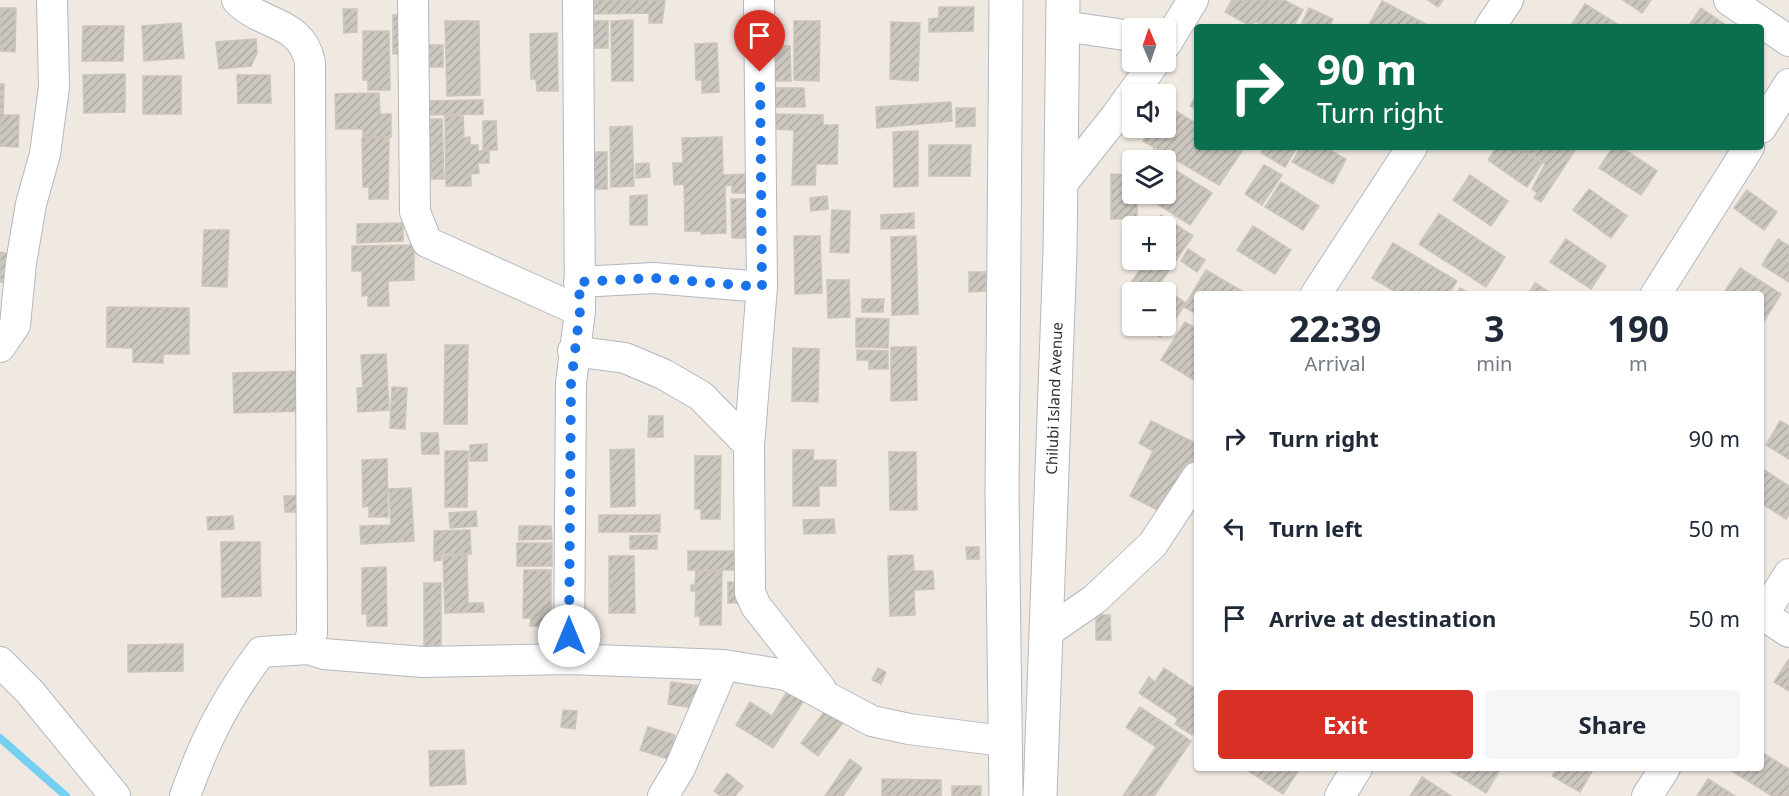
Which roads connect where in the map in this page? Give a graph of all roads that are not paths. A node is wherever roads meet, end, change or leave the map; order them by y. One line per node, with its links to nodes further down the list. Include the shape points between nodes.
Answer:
1 (52, 0): 26 (street, via 54,87 45,154 31,204 15,325)
2 (237, 0): 35 (street, via 246,9 298,34 307,46 310,62 312,632)
3 (413, 0): 25 (street, via 416,212 427,242)
4 (578, 0): 21 (street)
5 (759, 0): 22 (street)
6 (1006, 0): 40 (street)
7 (1192, 0): 12 (street)
8 (1508, 0): 11 (street)
9 (1729, 0): 14 (street)
10 (1063, 13): 13 (street); 20 (street, Chilubi Island Avenue)
11 (1492, 24)
12 (1176, 26)
13 (1122, 33)
14 (1789, 40)
15 (1146, 72): 20 (street)
16 (1789, 84): 17 (street)
17 (1764, 123)
18 (1410, 150): 23 (street)
19 (1747, 150): 24 (street)
20 (1062, 184): 34 (street, Chilubi Island Avenue)
21 (579, 282): 22 (street, via 654,278); 25 (street)
22 (762, 287): 28 (street)
23 (1318, 291)
24 (1658, 291)
25 (580, 311): 27 (street)
26 (0, 347)
27 (573, 351): 28 (street, via 625,358 663,374 701,396); 36 (street)
28 (749, 445): 39 (street, via 750,593)
29 (1194, 482): 34 (street, via 1154,544 1095,599)
30 (1789, 574): 31 (street)
31 (1764, 613)
32 (1764, 617): 33 (street)
33 (1789, 632)
34 (1046, 633): 47 (street, Chilubi Island Avenue)
35 (308, 649): 36 (street, via 324,654 423,662); 44 (street, via 261,652 231,693 203,746)
36 (569, 659): 38 (street)
37 (0, 662): 43 (street)
38 (724, 665): 39 (street, via 786,675); 45 (street, via 680,768)
39 (826, 696): 40 (street, via 872,721)
40 (1003, 741): 46 (street)
41 (1355, 771): 48 (street)
42 (1663, 771): 49 (street)
43 (114, 796)
44 (185, 796)
45 (663, 796)
46 (1006, 796)
47 (1040, 796)
48 (1340, 796)
49 (1647, 796)

